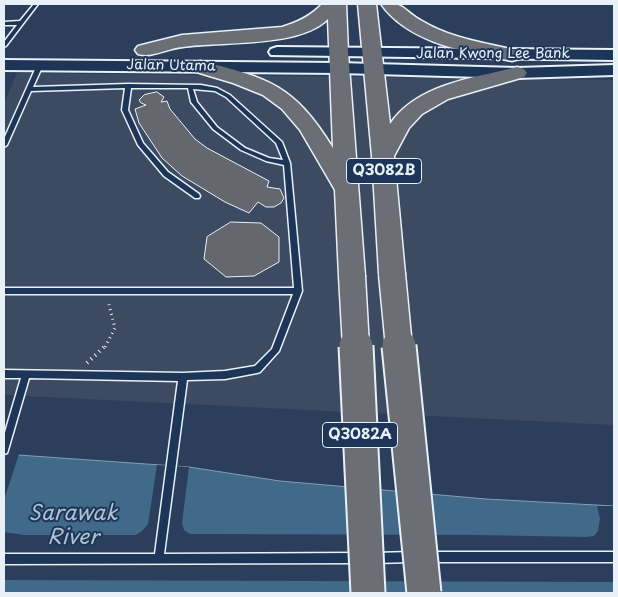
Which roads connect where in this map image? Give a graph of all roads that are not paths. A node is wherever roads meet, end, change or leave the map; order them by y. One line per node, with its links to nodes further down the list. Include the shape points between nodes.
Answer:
1 (36, 4): 6 (lane)
2 (332, 4): 10 (highway, via 317,20 285,32 182,41)
3 (337, 4): 14 (highway)
4 (367, 4): 15 (highway)
5 (390, 4): 16 (highway, via 406,20)
6 (20, 22): 7 (lane); 8 (lane)
7 (4, 23)
8 (4, 45)
9 (126, 50): 10 (main road, Jalan Utama)
10 (144, 50): 14 (main road, Jalan Utama)
11 (4, 51): 12 (main road, Jalan Utama)
12 (107, 51)
13 (614, 55): 16 (main road, Jalan Kwong Lee Bank)
14 (338, 60): 15 (main road, Jalan Kwong Lee Bank); 19 (main road, Jalan Utama); 27 (highway, Q3082A)
15 (372, 61): 16 (main road, Jalan Kwong Lee Bank); 25 (highway, Q3082B)
16 (514, 64): 20 (main road, Jalan Kwong Lee Bank); 25 (highway, via 422,104 405,118)
17 (4, 65): 18 (main road, Jalan Utama)
18 (40, 65): 19 (main road, Jalan Utama); 23 (lane)
19 (200, 67): 27 (highway, via 254,84 280,97 292,107)
20 (614, 70)
21 (128, 86): 22 (lane); 23 (lane); 28 (lane, via 125,110 140,144 166,174)
22 (190, 87): 26 (lane, via 194,102 215,128 243,149 268,160); 26 (lane, via 217,90 228,96 279,142)
23 (29, 89): 24 (lane)
24 (4, 145)
25 (383, 156): 39 (highway, Q3082B, bridge)
26 (287, 163): 30 (lane)
27 (346, 188): 38 (highway, Q3082A, bridge)
28 (197, 196)
29 (4, 291): 30 (lane)
30 (298, 291): 33 (lane, via 275,351 257,369 225,375)
31 (4, 374): 32 (lane)
32 (26, 374): 33 (lane); 34 (lane)
33 (183, 377): 36 (lane)
34 (4, 450)
35 (614, 557): 36 (lane)
36 (159, 558): 37 (lane)
37 (4, 559)
38 (368, 593)
39 (424, 593)

